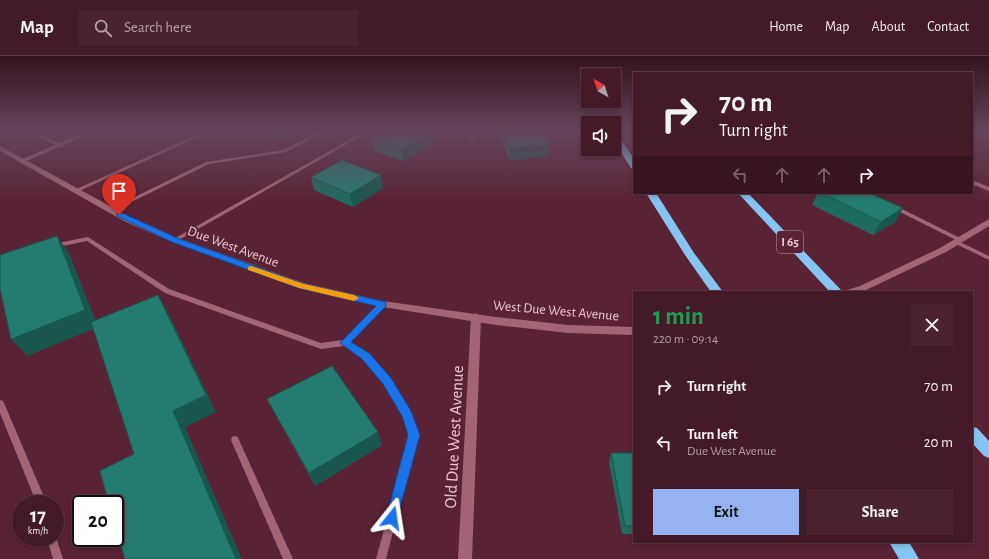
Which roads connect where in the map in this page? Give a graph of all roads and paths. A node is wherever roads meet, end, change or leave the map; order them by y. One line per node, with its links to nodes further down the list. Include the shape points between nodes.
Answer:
1 (11, 154): 7 (main road, Due West Avenue)
2 (39, 154): 7 (lane)
3 (157, 154): 11 (lane)
4 (262, 154): 15 (lane, via 208,163)
5 (326, 154): 17 (lane)
6 (627, 154): 8 (highway)
7 (22, 161): 11 (main road, Due West Avenue)
8 (633, 164)
9 (973, 182): 10 (lane)
10 (989, 189)
11 (75, 191): 15 (main road, Due West Avenue)
12 (652, 194): 21 (highway)
13 (744, 194): 22 (highway, I 65)
14 (888, 204): 18 (lane)
15 (111, 210): 17 (main road, Due West Avenue)
16 (989, 222): 18 (main road)
17 (175, 240): 24 (main road, Due West Avenue, via 302,286)
18 (958, 241): 20 (lane); 23 (main road)
19 (43, 248): 27 (lane, via 88,240 167,291 321,346)
20 (989, 258)
21 (716, 291)
22 (836, 291)
23 (853, 291)
24 (383, 304): 25 (main road, Due West Avenue); 27 (lane)
25 (476, 317): 26 (main road, West Due West Avenue, via 568,329); 38 (main road, Old Due West Avenue)
26 (633, 331)
27 (345, 343): 37 (lane, via 365,356 387,381 407,415 414,435)
28 (0, 404): 32 (lane)
29 (973, 434): 31 (highway)
30 (235, 440): 36 (lane)
31 (989, 451)
32 (38, 495)
33 (899, 543): 39 (highway)
34 (55, 547): 35 (lane)
35 (58, 559)
36 (288, 559)
37 (381, 559)
38 (465, 559)
39 (910, 559)

